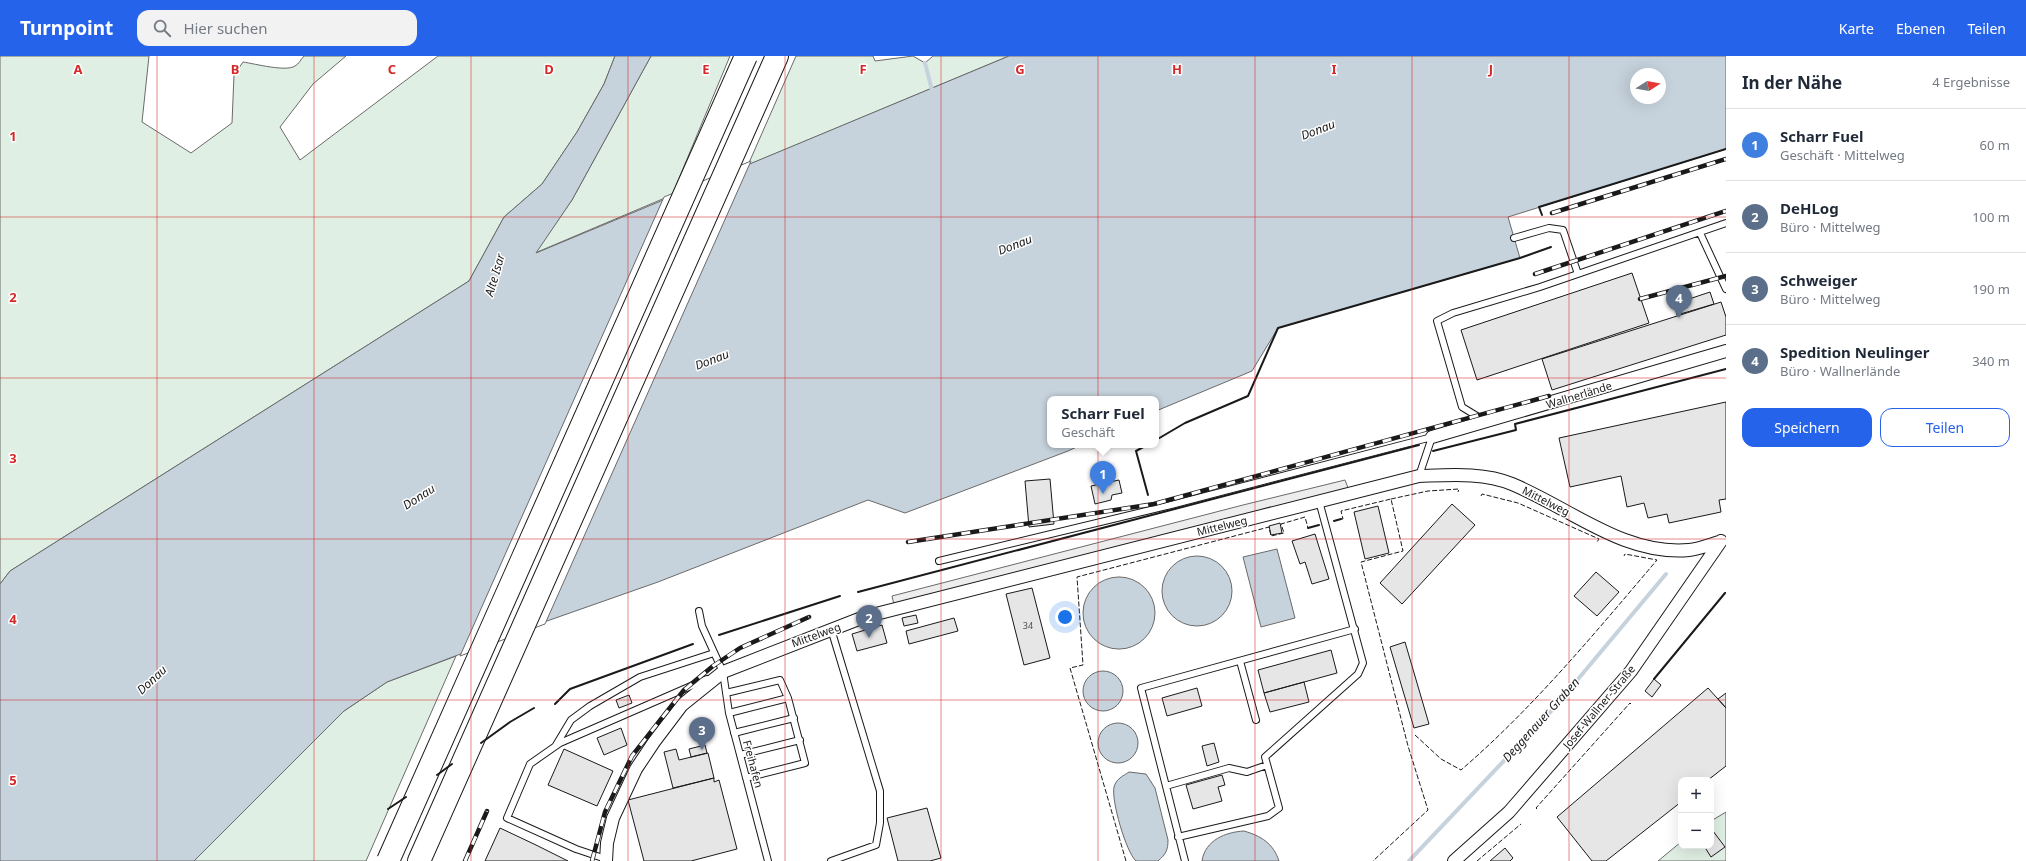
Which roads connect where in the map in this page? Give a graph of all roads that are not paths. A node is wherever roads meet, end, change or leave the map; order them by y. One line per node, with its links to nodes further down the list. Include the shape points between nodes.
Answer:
1 (746, 56): 34 (highway, bridge)
2 (777, 56): 37 (highway)
3 (1726, 223): 4 (lane)
4 (1700, 233): 6 (lane); 7 (lane)
5 (1514, 238): 6 (lane, via 1549,228 1563,230)
6 (1578, 274): 9 (lane, via 1453,313 1436,321 1462,408)
7 (1726, 289)
8 (1726, 351): 9 (street, Wallnerlände)
9 (1488, 422): 10 (street, Wallnerlände)
10 (1432, 437): 11 (lane); 14 (lane, via 1171,505)
11 (1419, 476): 12 (street, Mittelweg); 13 (street, Mittelweg, via 1485,477 1511,484 1628,542 1651,548 1691,550)
12 (1319, 501): 16 (street, Mittelweg, via 933,598); 17 (lane)
13 (1722, 541): 41 (street, Josef-Wallner-Straße, via 1631,671 1509,812)
14 (939, 561)
15 (699, 611): 18 (lane, Freihafen, via 702,626)
16 (831, 629): 20 (street, Mittelweg); 39 (lane, via 880,791 880,823 876,845)
17 (1355, 629): 19 (lane); 30 (lane, via 1363,662 1358,674 1265,757)
18 (714, 653): 20 (lane, Freihafen); 28 (lane, via 640,677 590,706 571,720)
19 (1240, 661): 25 (lane); 32 (lane, via 1141,688)
20 (723, 672): 21 (lane, Freihafen); 28 (lane); 35 (street, Mittelweg, via 682,705 636,769 613,818)
21 (726, 693): 22 (lane, via 780,680); 23 (lane, Freihafen)
22 (788, 698): 23 (lane); 24 (lane)
23 (729, 713): 26 (lane, Freihafen)
24 (794, 718): 26 (lane); 27 (lane)
25 (1256, 720)
26 (734, 733): 29 (lane, Freihafen)
27 (800, 740): 29 (lane); 31 (lane, via 806,763)
28 (555, 746): 35 (lane, via 530,764 507,818)
29 (740, 756): 31 (lane, Freihafen)
30 (1267, 765): 32 (lane, via 1247,772 1230,768); 33 (lane, via 1278,808 1268,816)
31 (746, 778): 38 (lane, Freihafen)
32 (1166, 786): 33 (lane)
33 (1178, 837): 40 (lane)
34 (385, 854): 36 (street)
35 (606, 860)
36 (392, 861)
37 (419, 861)
38 (768, 861)
39 (831, 861)
40 (1185, 861)
41 (1454, 861)

